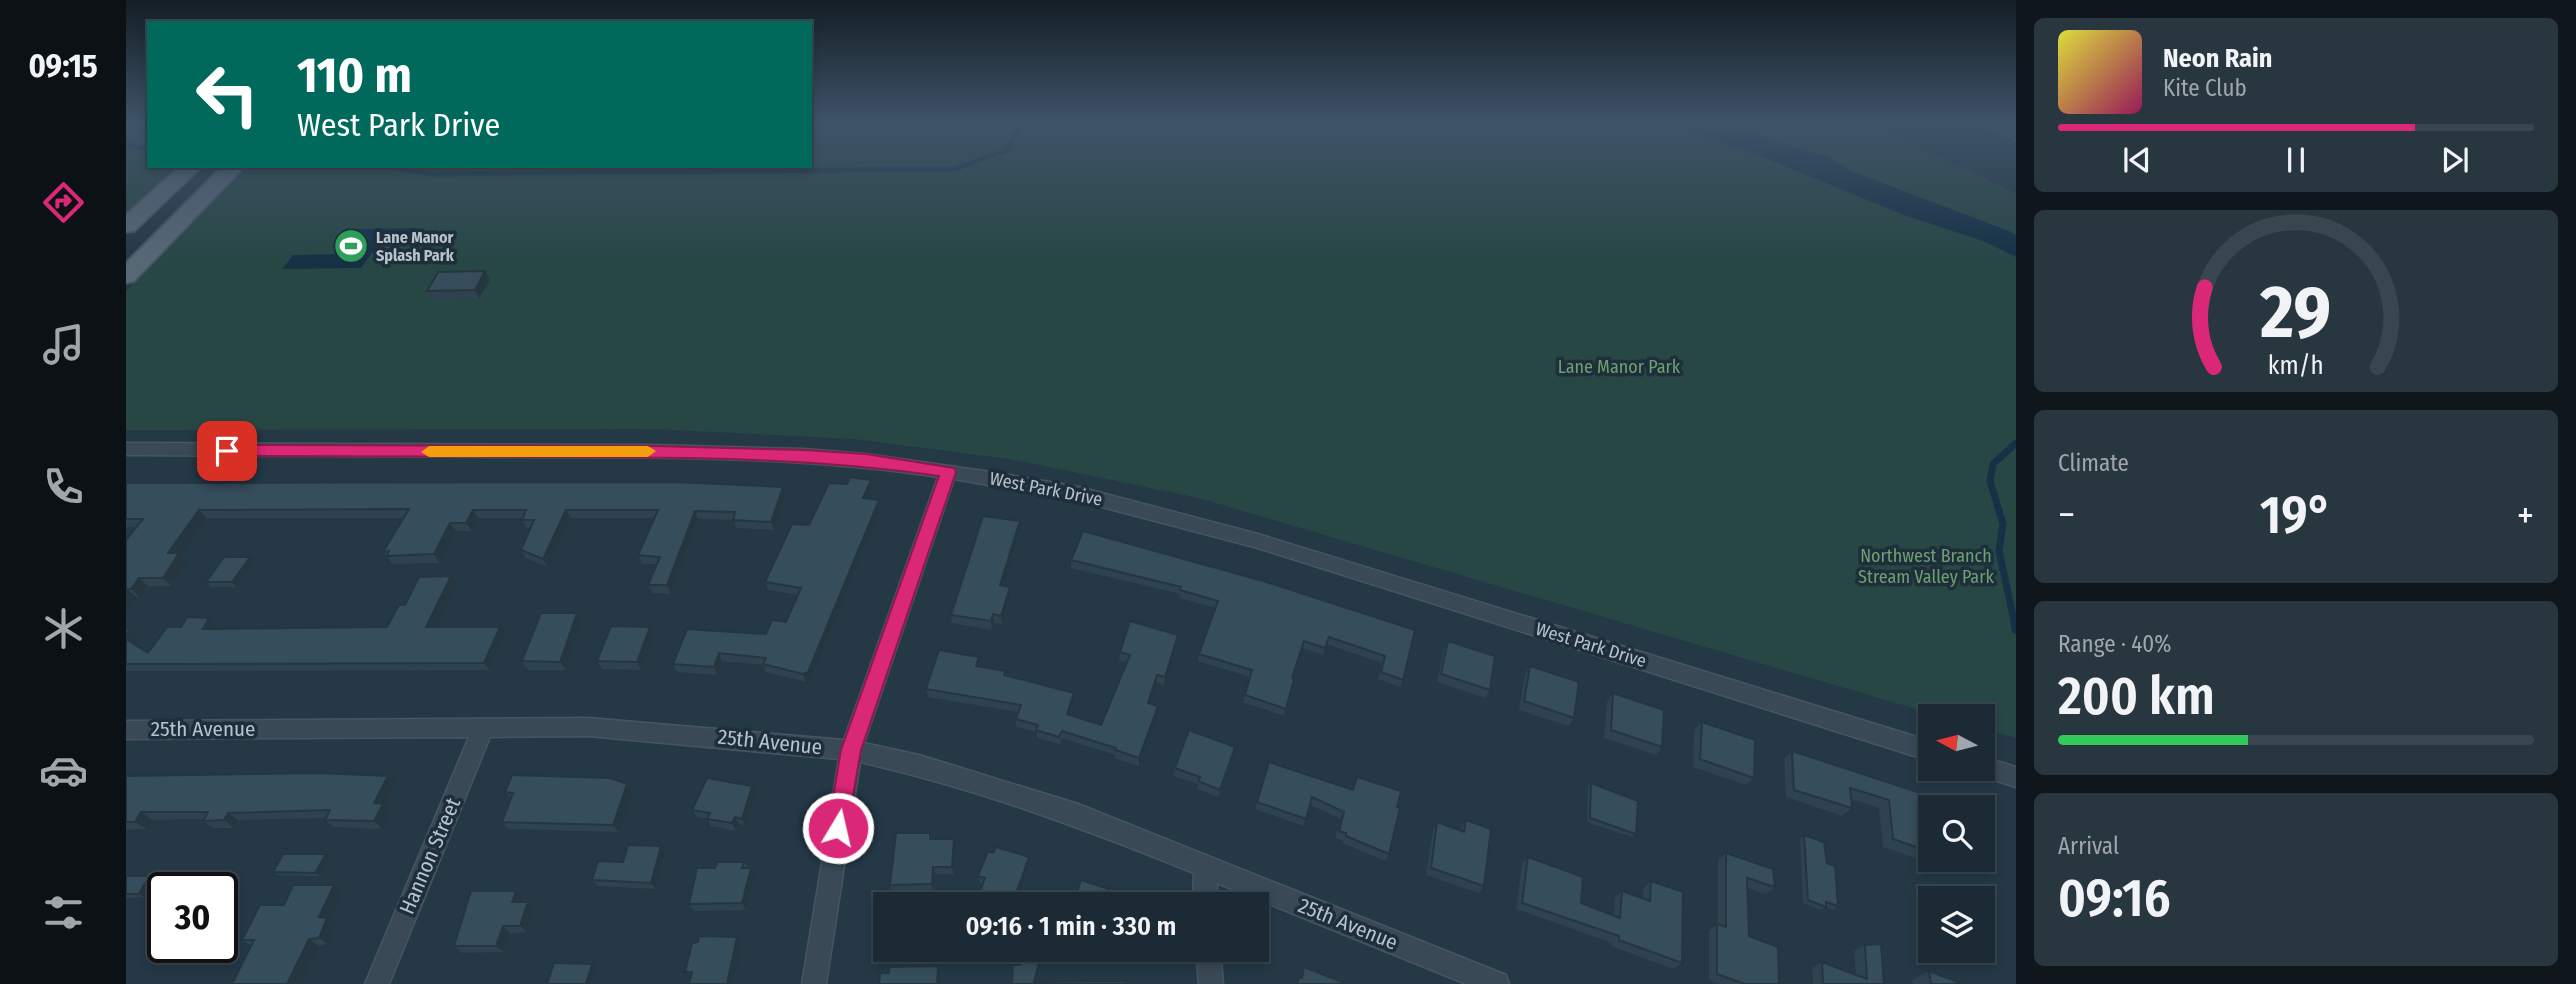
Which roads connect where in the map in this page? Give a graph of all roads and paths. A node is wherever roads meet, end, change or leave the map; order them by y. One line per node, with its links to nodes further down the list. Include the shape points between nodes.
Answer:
1 (189, 169): 3 (main road)
2 (232, 169): 4 (main road)
3 (126, 226)
4 (126, 276)
5 (126, 449): 6 (street, West Park Drive, via 709,453 854,459)
6 (948, 472): 9 (street, West Park Drive, via 1079,494 1196,523); 10 (street)
7 (484, 727): 8 (street, 25th Avenue); 10 (street, 25th Avenue, via 600,727); 16 (street, Hannon Street)
8 (126, 730)
9 (1918, 747)
10 (851, 750): 13 (street, 25th Avenue, via 919,765 1078,815); 17 (street)
11 (1995, 771): 12 (street)
12 (2016, 778)
13 (1206, 867): 14 (street); 19 (street, 25th Avenue)
14 (1205, 892)
15 (1209, 962): 18 (street)
16 (377, 984)
17 (814, 984)
18 (1211, 984)
19 (1497, 984)

